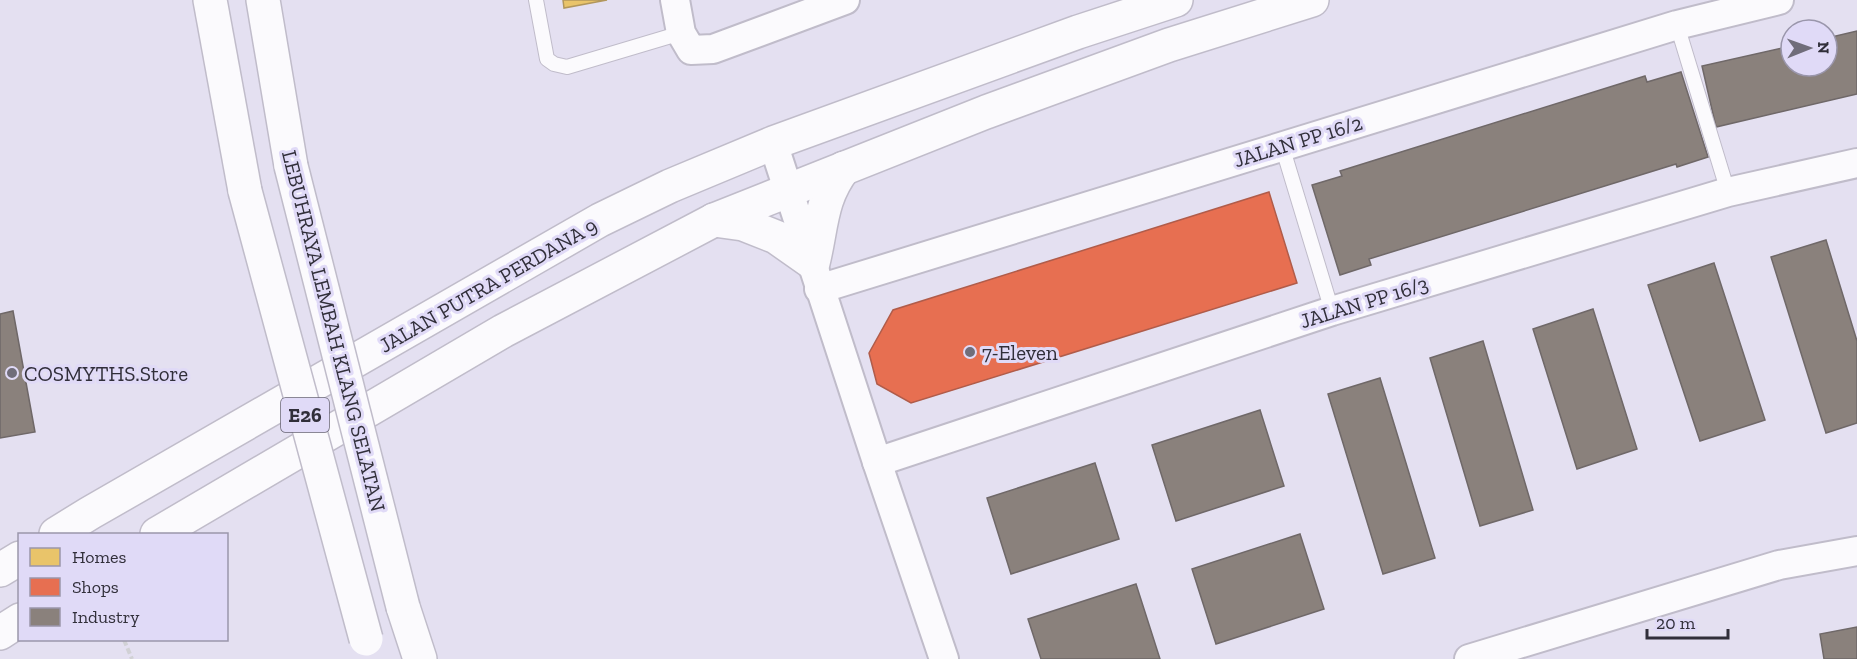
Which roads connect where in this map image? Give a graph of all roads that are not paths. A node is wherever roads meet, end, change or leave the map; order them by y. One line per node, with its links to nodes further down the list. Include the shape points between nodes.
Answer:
1 (210, 0): 29 (main road, E26, bridge, via 245,191)
2 (263, 0): 30 (main road, LEBUHRAYA LEMBAH KLANG SELATAN / E26, bridge, via 291,166 403,607)
3 (536, 0): 11 (lane, via 547,58 567,67)
4 (675, 0): 11 (street)
5 (845, 0): 9 (street)
6 (1176, 0): 12 (main road, JALAN PUTRA PERDANA 9)
7 (1312, 0): 15 (main road, via 1169,45)
8 (1779, 0): 10 (street, JALAN PP 16/2)
9 (813, 6): 11 (street, via 713,49 691,50)
10 (1677, 25): 13 (street, JALAN PP 16/2); 17 (lane)
11 (681, 33)
12 (773, 143): 16 (street); 22 (main road, JALAN PUTRA PERDANA 9, via 600,220)
13 (1282, 146): 19 (street, JALAN PP 16/2); 20 (lane)
14 (1857, 164): 17 (street, JALAN PP 16/3)
15 (850, 165): 16 (main road); 19 (main road, via 834,182 825,201)
16 (788, 190): 18 (main road); 19 (street)
17 (1728, 192): 20 (street, JALAN PP 16/3)
18 (714, 220): 19 (main road, via 743,224 776,237); 23 (main road, via 503,331)
19 (816, 276): 21 (street)
20 (1332, 311): 21 (street, JALAN PP 16/3)
21 (877, 462): 31 (street)
22 (58, 533)
23 (159, 533)
24 (1857, 551): 32 (street, via 1779,565)
25 (18, 559): 26 (main road)
26 (0, 570)
27 (18, 621): 28 (main road)
28 (0, 633)
29 (369, 649)
30 (420, 659)
31 (944, 659)
32 (1469, 659)

